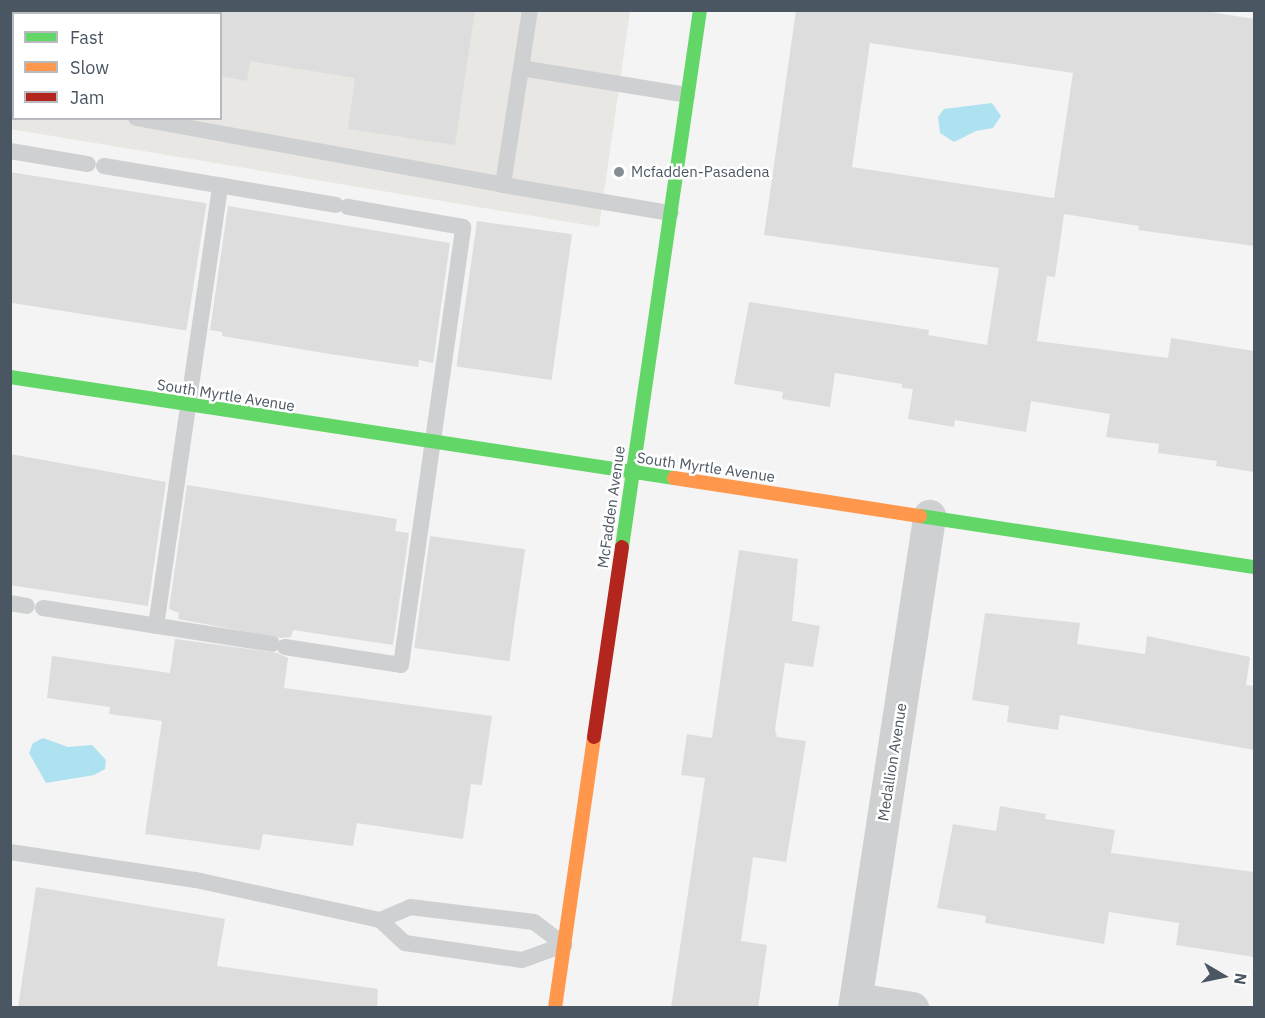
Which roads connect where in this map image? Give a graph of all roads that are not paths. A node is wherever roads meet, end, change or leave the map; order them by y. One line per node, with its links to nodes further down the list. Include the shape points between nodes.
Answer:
1 (530, 10): 3 (lane)
2 (700, 10): 4 (street, McFadden Avenue)
3 (521, 68): 4 (lane); 8 (lane)
4 (687, 94): 9 (street, McFadden Avenue)
5 (146, 120): 8 (lane)
6 (10, 150): 7 (lane)
7 (220, 186): 11 (lane); 12 (lane, via 463,227)
8 (503, 186): 9 (lane)
9 (671, 213): 13 (street, McFadden Avenue)
10 (10, 377): 11 (street, South Myrtle Avenue)
11 (189, 406): 12 (street, South Myrtle Avenue); 17 (lane)
12 (432, 444): 13 (street, South Myrtle Avenue); 17 (lane, via 401,665)
13 (633, 473): 14 (street, South Myrtle Avenue); 20 (street, McFadden Avenue)
14 (930, 516): 15 (street, South Myrtle Avenue); 21 (street, Medallion Avenue)
15 (1254, 567)
16 (27, 606): 17 (lane)
17 (156, 626)
18 (10, 852): 19 (lane, via 196,880)
19 (380, 920): 20 (lane, via 410,907 534,922); 20 (lane, via 405,943 522,960)
20 (564, 945): 22 (street, McFadden Avenue)
21 (855, 1003): 23 (street)
22 (555, 1008)
23 (912, 1008)

